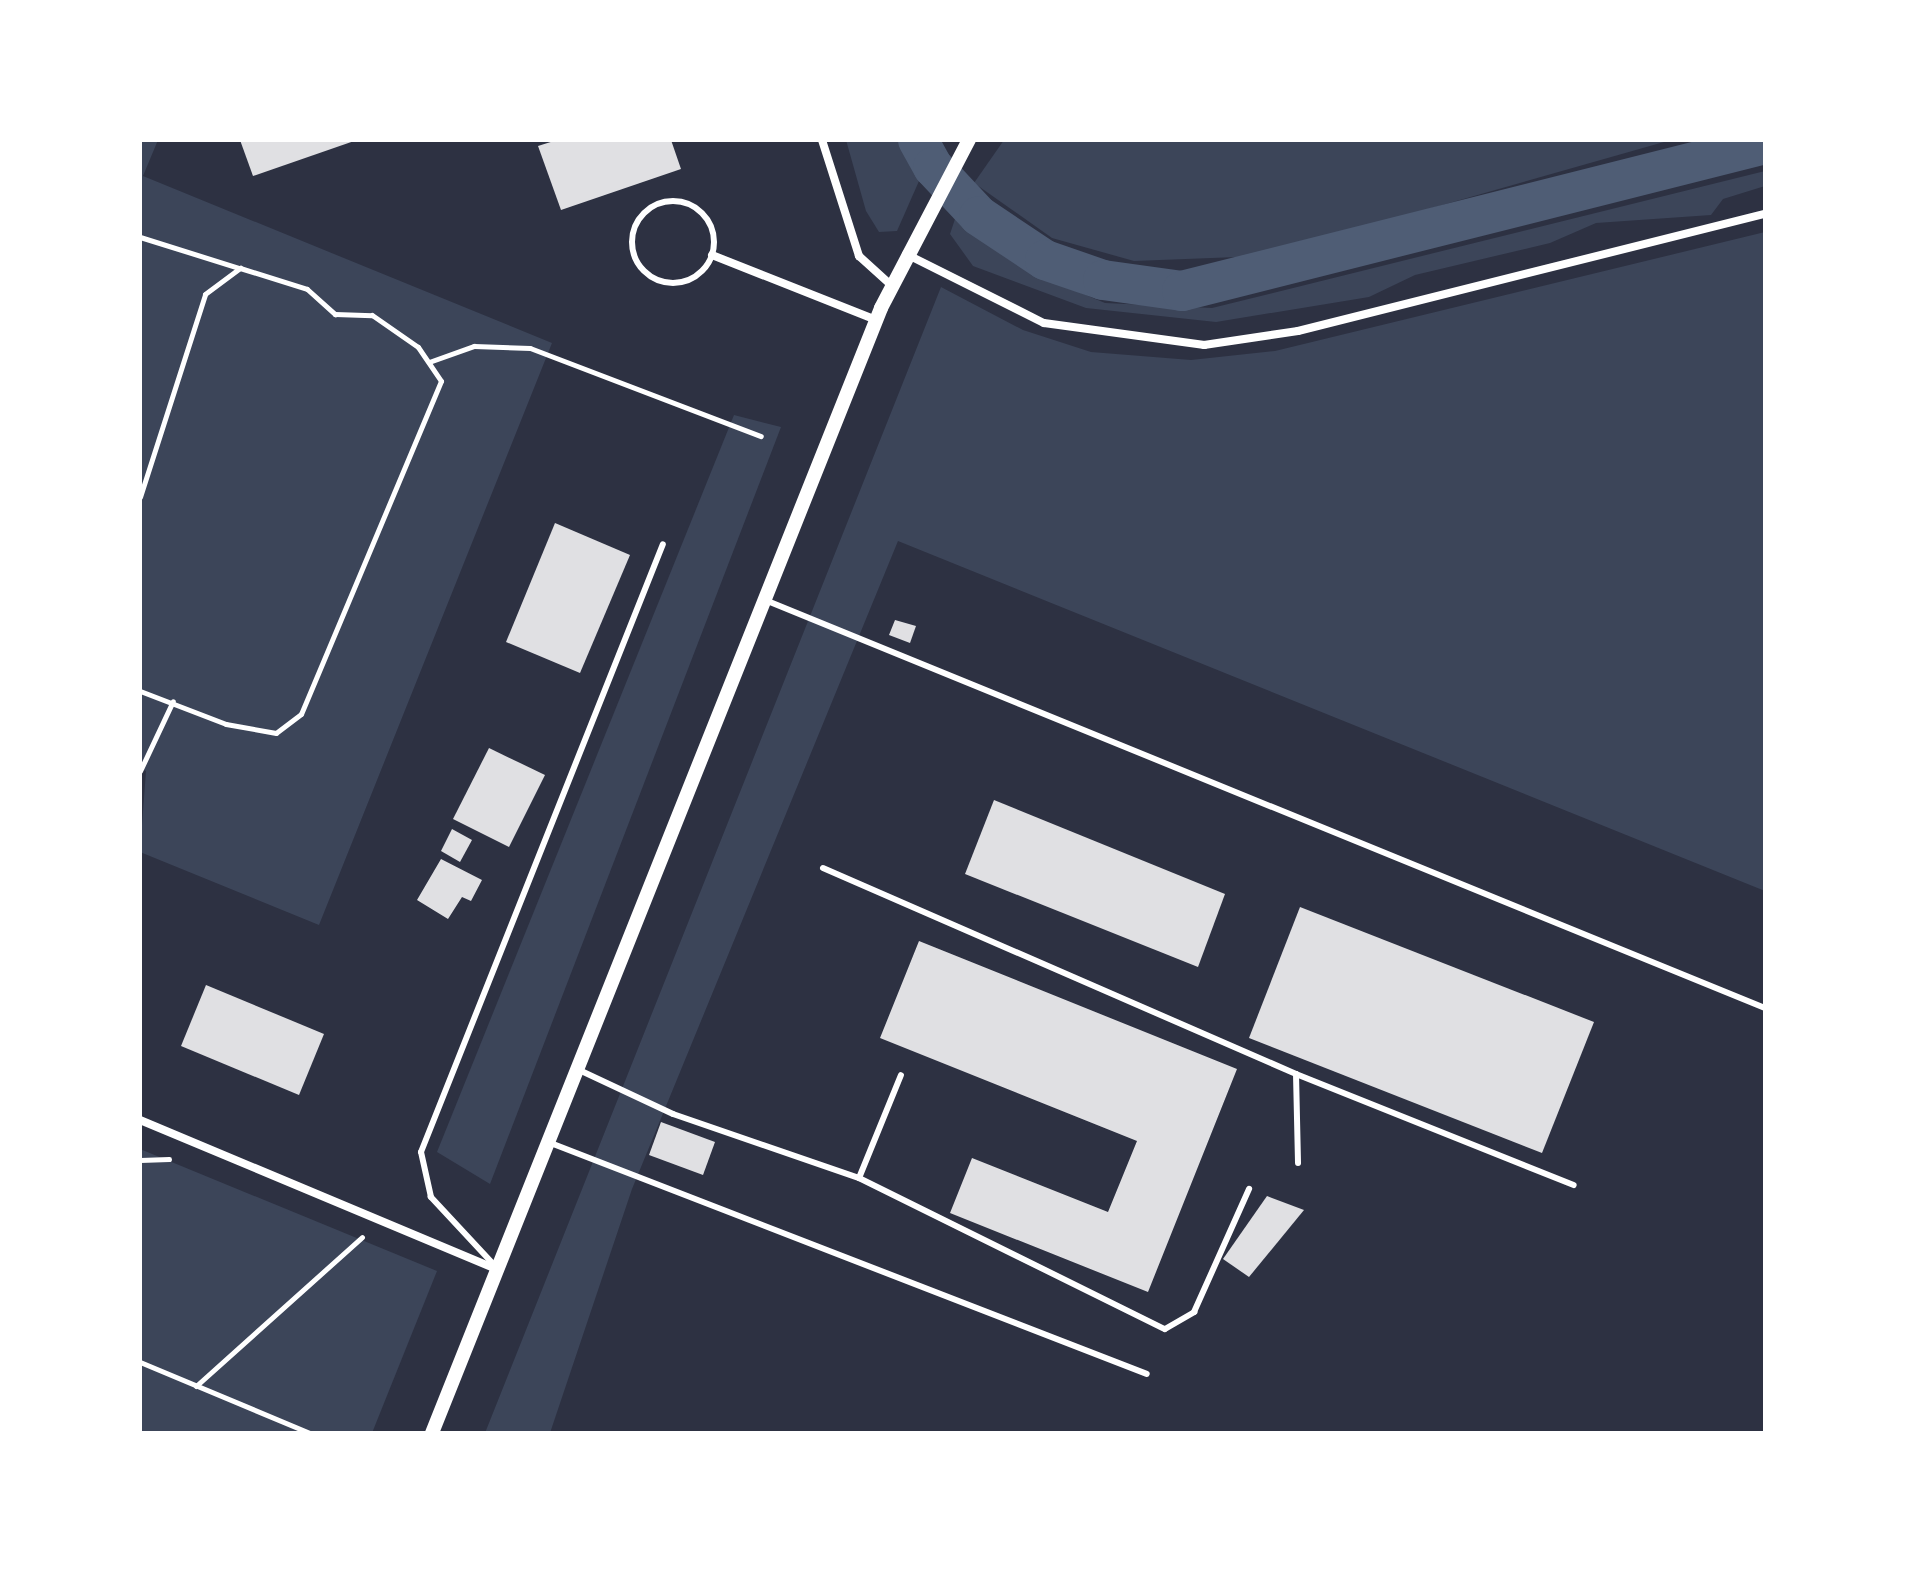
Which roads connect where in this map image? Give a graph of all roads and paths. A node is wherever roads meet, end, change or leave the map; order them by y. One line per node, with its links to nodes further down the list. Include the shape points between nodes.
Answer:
1 (822, 140): 8 (street, via 859,256)
2 (969, 140): 5 (street)
3 (1765, 214): 5 (street, via 1298,331 1204,345 1114,338 1044,323)
4 (140, 237): 7 (path)
5 (905, 254): 8 (street)
6 (712, 255): 6 (lane, via 712,226 692,205 664,201 635,226 634,252 659,280 696,276); 9 (street)
7 (240, 268): 10 (path, via 307,289 335,314 372,315); 12 (path, via 205,294)
8 (891, 285): 9 (street)
9 (876, 320): 14 (street)
10 (429, 362): 11 (path, via 474,346 530,348); 16 (path, via 441,381 301,714 276,733)
11 (761, 436)
12 (140, 497)
13 (663, 544): 32 (lane, via 421,1152 431,1197)
14 (764, 600): 19 (lane); 20 (street)
15 (140, 691): 16 (path)
16 (173, 703): 17 (path)
17 (140, 771)
18 (823, 868): 21 (lane)
19 (1765, 1008)
20 (577, 1069): 24 (street); 28 (lane, via 673,1114)
21 (1296, 1074): 27 (lane); 29 (lane)
22 (901, 1075): 28 (lane)
23 (140, 1120): 32 (street)
24 (548, 1142): 32 (street); 34 (lane)
25 (174, 1159): 26 (path)
26 (140, 1160)
27 (1298, 1163)
28 (859, 1178): 30 (lane, via 1165,1329 1194,1312)
29 (1574, 1185)
30 (1249, 1189)
31 (363, 1236): 35 (path)
32 (497, 1269): 37 (street)
33 (140, 1362): 35 (path)
34 (1147, 1374)
35 (196, 1386): 36 (path)
36 (310, 1433)
37 (432, 1433)

